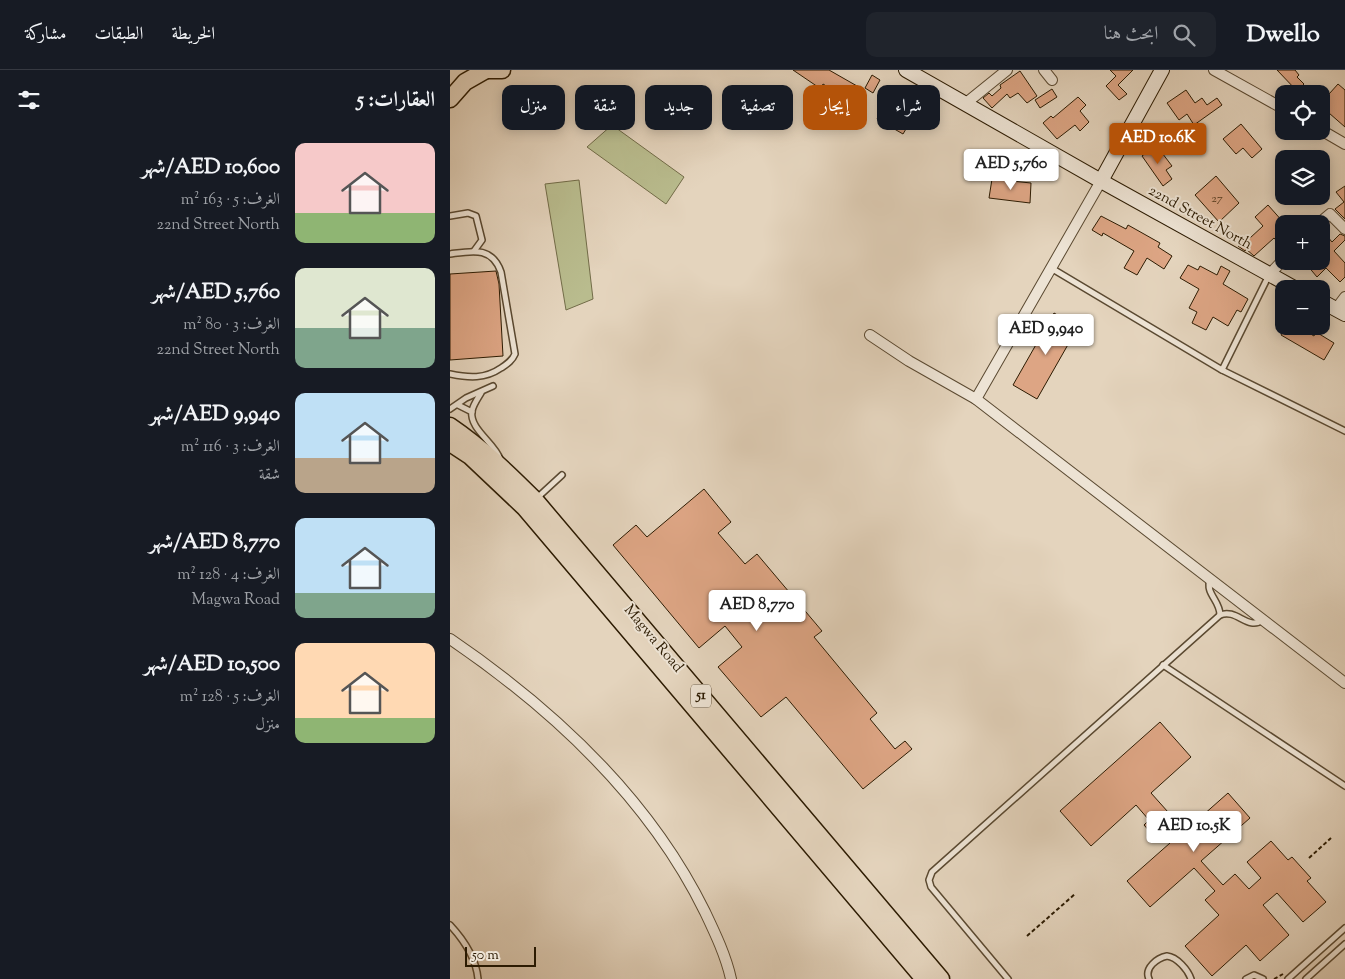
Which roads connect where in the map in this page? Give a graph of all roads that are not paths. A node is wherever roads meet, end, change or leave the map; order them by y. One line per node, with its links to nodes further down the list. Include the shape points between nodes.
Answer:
1 (486, 70): 2 (main road); 9 (main road, via 465,82)
2 (502, 70)
3 (906, 70): 10 (street, 22nd Street North)
4 (1008, 70): 10 (street)
5 (1044, 70): 8 (street)
6 (1162, 70): 14 (street)
7 (1214, 70): 11 (street)
8 (1052, 80)
9 (450, 99)
10 (965, 104): 14 (street, 22nd Street North)
11 (1275, 104)
12 (1330, 135): 13 (street)
13 (1345, 144)
14 (1100, 181): 20 (street); 22 (street, 22nd Street North)
15 (1329, 215): 17 (street)
16 (450, 216): 18 (lane, via 468,213 476,216 482,240)
17 (1345, 230)
18 (474, 251): 19 (lane); 28 (lane, via 491,257 499,266 515,354 510,362 488,376)
19 (450, 254)
20 (1051, 268): 27 (lane); 31 (street)
21 (1275, 269): 22 (street)
22 (1269, 275): 23 (street, 22nd Street North); 27 (lane)
23 (1279, 280)
24 (1345, 298): 25 (street)
25 (1340, 312)
26 (870, 335): 31 (street)
27 (1222, 370): 36 (lane)
28 (450, 374)
29 (493, 386): 30 (lane)
30 (481, 393): 32 (lane, via 466,398); 34 (lane)
31 (976, 399): 41 (street)
32 (458, 405): 33 (lane); 34 (lane)
33 (450, 409)
34 (472, 412): 38 (lane, via 476,428 499,454)
35 (450, 426): 38 (main road, Magwa Road / 51)
36 (1345, 430)
37 (450, 443): 54 (main road, Magwa Road / 51, via 470,456 525,508)
38 (502, 467): 40 (main road, Magwa Road / 51)
39 (562, 475): 40 (lane)
40 (534, 500): 55 (main road, Magwa Road / 51)
41 (1210, 579): 42 (lane, via 1209,590); 43 (street)
42 (1220, 615): 43 (lane, via 1232,613 1251,624); 45 (lane)
43 (1264, 620): 46 (street)
44 (450, 639): 53 (street, via 493,668 551,716 597,760 636,807 670,850 696,894 717,935)
45 (1163, 665): 47 (lane); 56 (lane, via 932,872 931,887)
46 (1345, 683)
47 (1345, 786)
48 (450, 925): 52 (lane, via 465,942)
49 (1343, 930): 50 (lane); 61 (lane)
50 (1345, 937)
51 (1345, 944): 62 (lane)
52 (478, 979)
53 (731, 979)
54 (924, 979)
55 (940, 979)
56 (1008, 979)
57 (1149, 979): 58 (lane, via 1148,969 1167,956 1176,959)
58 (1191, 979)
59 (1246, 979): 60 (lane, via 1254,975)
60 (1263, 979)
61 (1288, 979)
62 (1306, 979)

